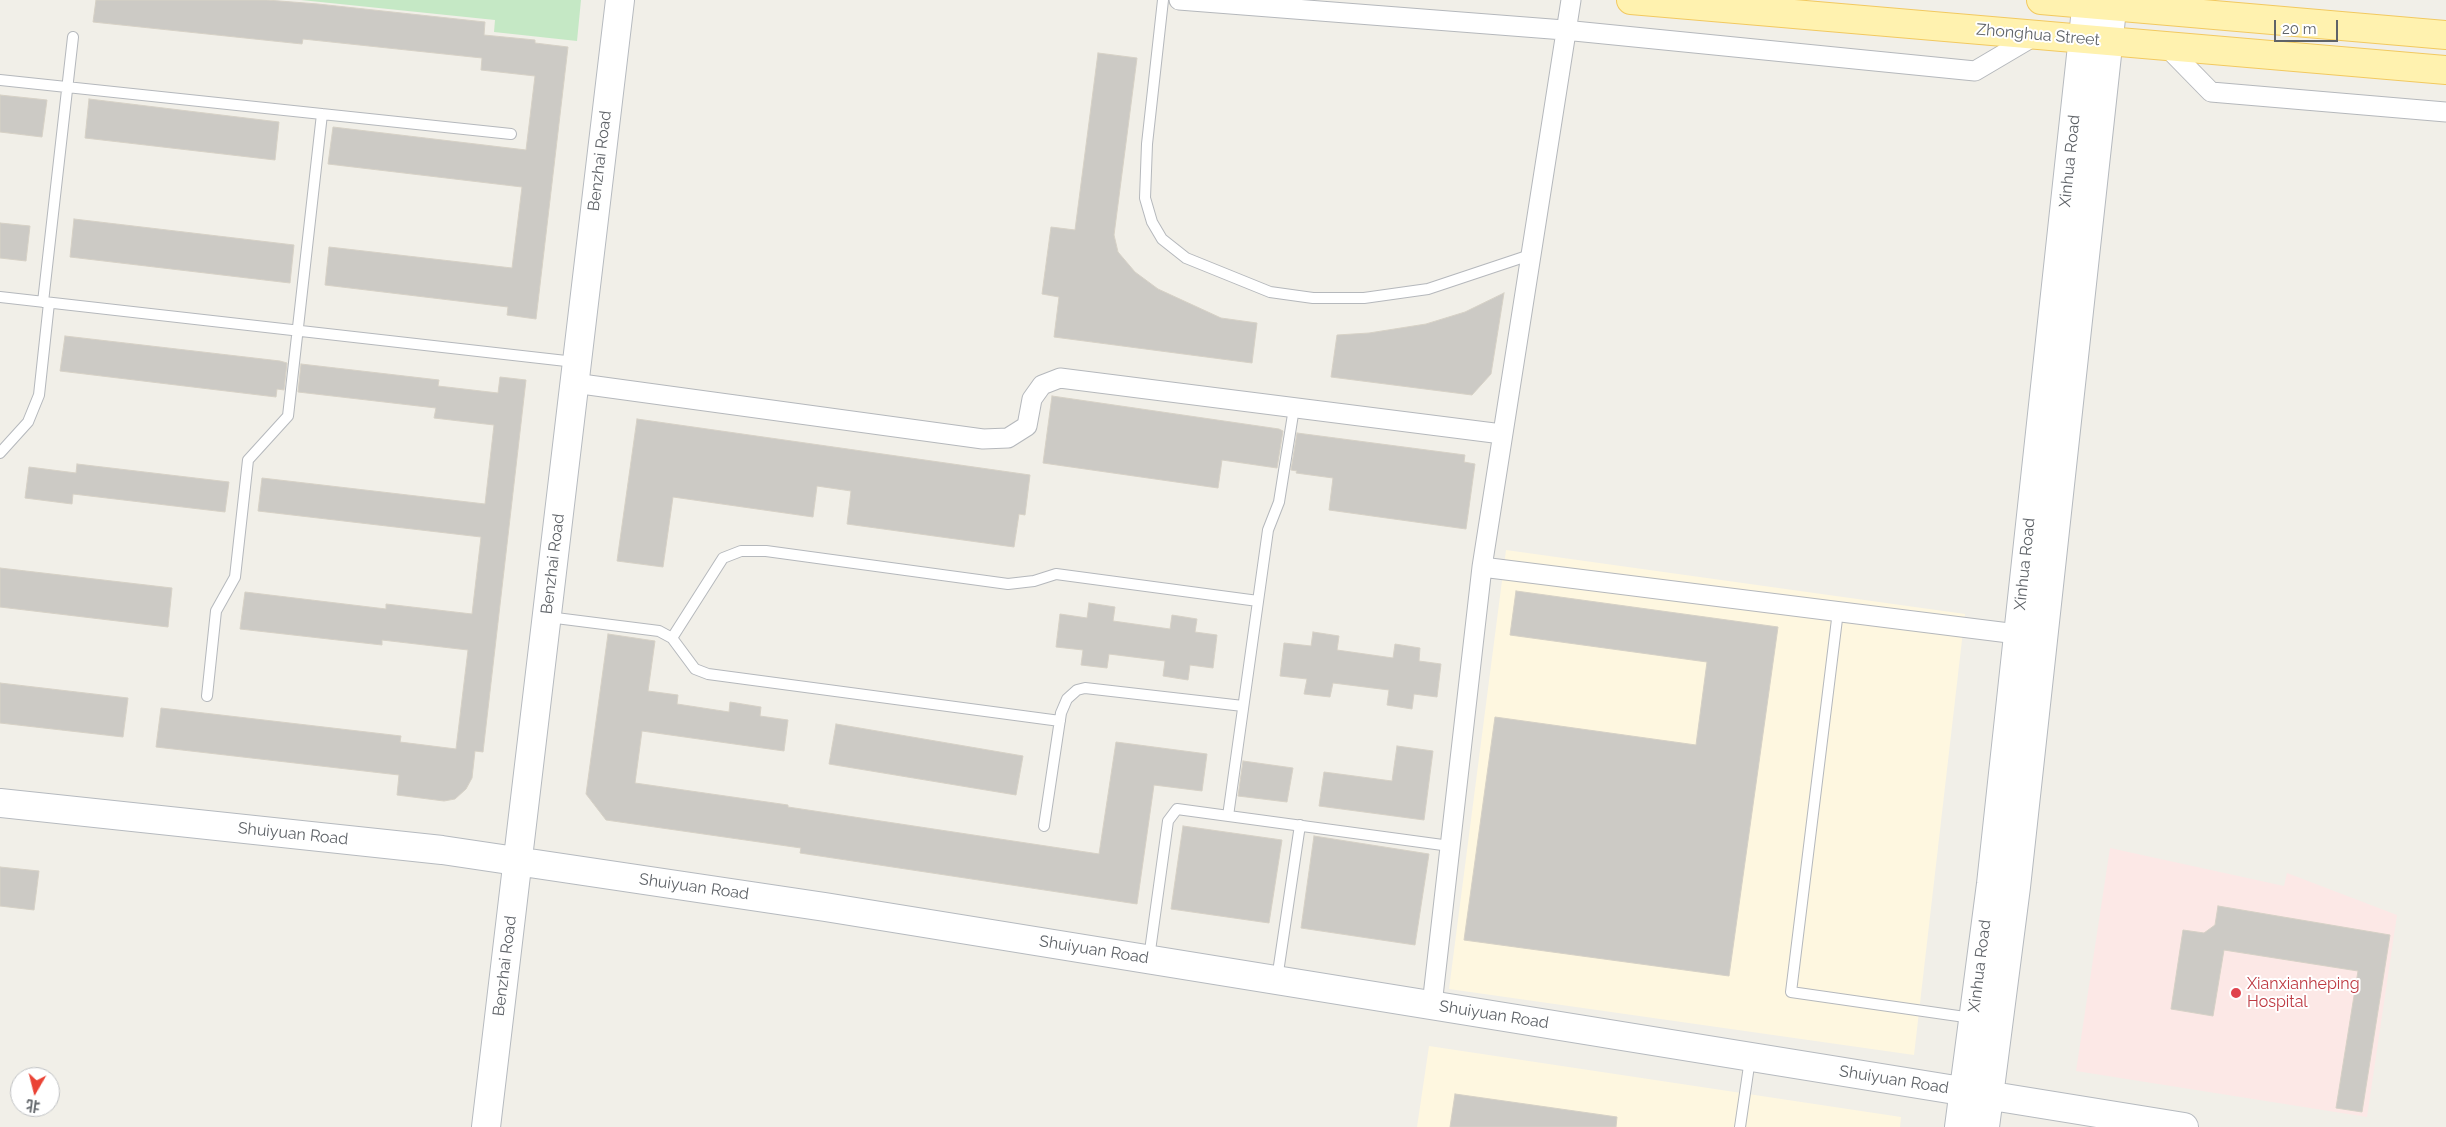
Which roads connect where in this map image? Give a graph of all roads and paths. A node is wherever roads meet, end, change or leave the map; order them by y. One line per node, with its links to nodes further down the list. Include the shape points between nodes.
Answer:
1 (620, 0): 24 (street, Benzhai Road)
2 (1163, 0): 20 (lane, via 1146,144 1145,198 1152,222 1162,239 1186,258 1270,292 1313,298 1364,298 1428,288)
3 (1179, 0): 8 (street)
4 (1571, 0): 8 (street)
5 (1631, 0): 9 (main road, Zhonghua Street)
6 (2041, 0): 7 (main road)
7 (2100, 2): 10 (main road); 12 (street, Xinhua Road)
8 (1564, 30): 9 (street, via 1975,71); 20 (street)
9 (2036, 35): 12 (main road, Zhonghua Street)
10 (2446, 35)
11 (73, 37): 16 (lane)
12 (2096, 40): 13 (main road, Zhonghua Street); 32 (street, Xinhua Road); 48 (street, Xinhua Road, via 2016,887)
13 (2166, 46): 14 (main road, Zhonghua Street); 17 (street, via 2211,92)
14 (2446, 70)
15 (0, 80): 16 (lane)
16 (67, 87): 18 (lane); 22 (lane)
17 (2446, 112)
18 (322, 114): 19 (lane); 23 (lane)
19 (511, 134)
20 (1530, 255): 26 (street)
21 (0, 297): 22 (lane)
22 (46, 302): 23 (lane); 27 (lane, via 39,395 28,422)
23 (298, 331): 24 (lane); 34 (lane, via 288,416 248,460 235,577 216,611)
24 (575, 373): 25 (street, via 983,439 1008,438 1027,426 1032,399 1042,385 1060,378); 31 (street, Benzhai Road)
25 (1294, 408): 26 (street); 29 (lane, via 1280,502 1268,530)
26 (1502, 434): 28 (street)
27 (0, 453)
28 (1482, 567): 30 (street); 41 (street)
29 (1258, 601): 33 (lane, via 1056,574 1008,584 766,551 741,551 723,558); 35 (lane)
30 (1838, 611): 32 (street); 46 (lane, via 1791,992)
31 (546, 617): 33 (lane, via 648,628); 42 (street, Benzhai Road)
32 (2017, 634): 46 (street, Xinhua Road, via 1991,884)
33 (672, 638): 36 (lane, via 695,669 708,674)
34 (207, 696)
35 (1243, 706): 36 (lane, via 1085,688 1077,690 1067,700); 38 (lane)
36 (1060, 721): 40 (lane)
37 (0, 802): 42 (street, Shuiyuan Road)
38 (1228, 816): 39 (lane); 43 (lane, via 1177,809 1168,821)
39 (1300, 825): 41 (lane); 44 (lane)
40 (1044, 826)
41 (1450, 846): 45 (street)
42 (517, 861): 43 (street, Shuiyuan Road); 49 (street, Benzhai Road)
43 (1149, 959): 44 (street, Shuiyuan Road)
44 (1277, 980): 45 (street, Shuiyuan Road)
45 (1432, 1005): 47 (street, Shuiyuan Road)
46 (1973, 1018): 48 (street, Xinhua Road)
47 (1750, 1057): 48 (street, Shuiyuan Road); 50 (lane)
48 (1976, 1093): 51 (street, Xinhua Road); 52 (street, Xinhua Road); 53 (street, Shuiyuan Road)
49 (486, 1127)
50 (1740, 1127)
51 (1959, 1127)
52 (1985, 1127)
53 (2184, 1127)

